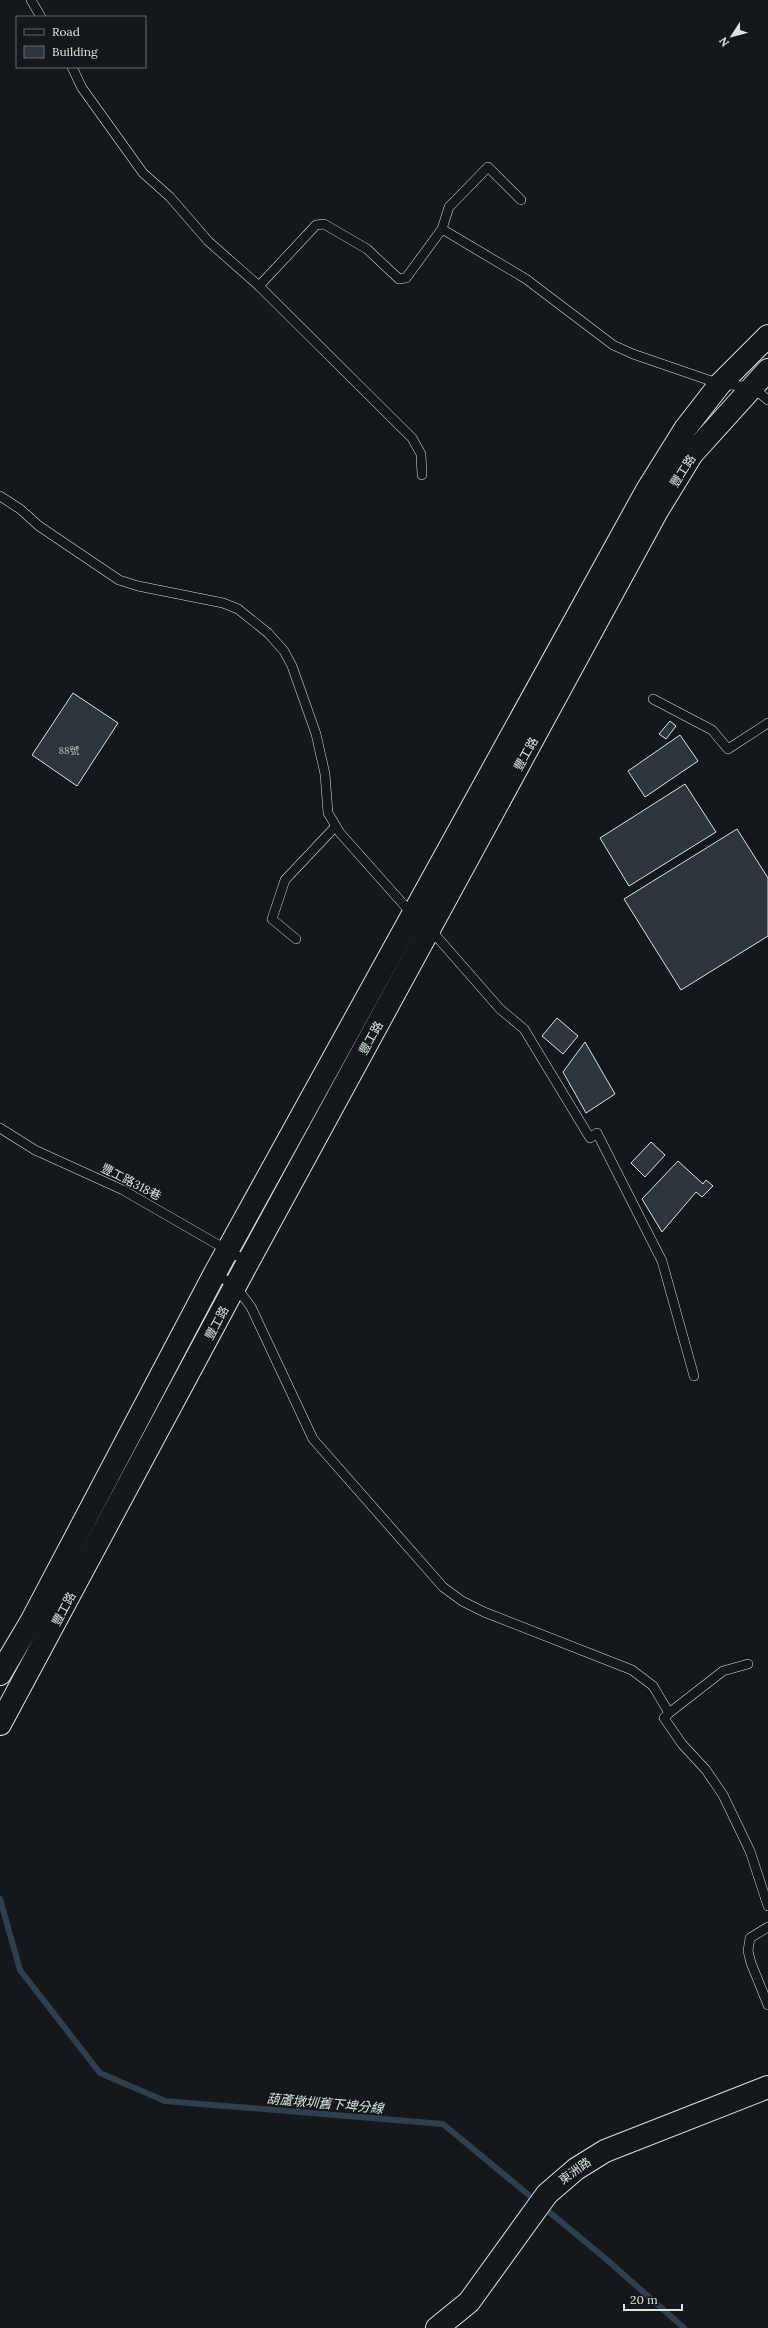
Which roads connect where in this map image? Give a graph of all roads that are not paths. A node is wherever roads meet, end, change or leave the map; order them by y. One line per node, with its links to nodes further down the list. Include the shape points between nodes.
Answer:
1 (31, 0): 2 (lane)
2 (39, 16)
3 (72, 68): 6 (lane, via 82,88 143,173 170,197 208,241)
4 (521, 200): 5 (lane, via 488,167 449,207)
5 (442, 228): 6 (lane, via 406,278 399,279 367,249 324,224 316,225); 9 (lane, via 526,279 613,345)
6 (259, 286): 11 (lane, via 412,438 421,454)
7 (768, 336): 9 (street, 豐工路)
8 (768, 370): 10 (street, 豐工路)
9 (720, 384): 10 (lane); 16 (street, 豐工路, via 685,429 647,490)
10 (760, 393): 17 (street, 豐工路, via 692,454 657,511)
11 (422, 475)
12 (0, 496): 15 (lane, via 39,526 119,580 222,603 238,609 268,633 284,651 298,681 316,734 325,774 328,813)
13 (653, 699): 14 (lane, via 712,730 728,748)
14 (768, 723)
15 (335, 827): 16 (lane); 18 (lane, via 285,880 272,919)
16 (412, 914): 17 (lane); 20 (street, 豐工路)
17 (430, 929): 21 (street, 豐工路); 24 (lane, via 500,1009 524,1029 590,1138 597,1133 662,1261)
18 (296, 939)
19 (0, 1128): 20 (lane, 豐工路318巷, via 35,1150 123,1190)
20 (228, 1250): 21 (lane, 豐工路318巷); 22 (street, 豐工路)
21 (248, 1262): 23 (street, 豐工路)
22 (215, 1273): 23 (lane); 26 (street, 豐工路, via 32,1620)
23 (236, 1287): 27 (lane, via 251,1307 313,1440 443,1587 462,1601 484,1612 632,1670 652,1686); 28 (street, 豐工路)
24 (694, 1376)
25 (748, 1664): 27 (lane, via 723,1672)
26 (0, 1674)
27 (669, 1712): 29 (lane, via 664,1718 723,1795 750,1851)
28 (0, 1724)
29 (768, 1906)
30 (768, 1927): 31 (lane, via 750,1938 748,1951)
31 (768, 2005)
32 (768, 2087): 33 (street, 東洲路, via 606,2151 576,2169 541,2202 469,2302)
33 (437, 2328)

